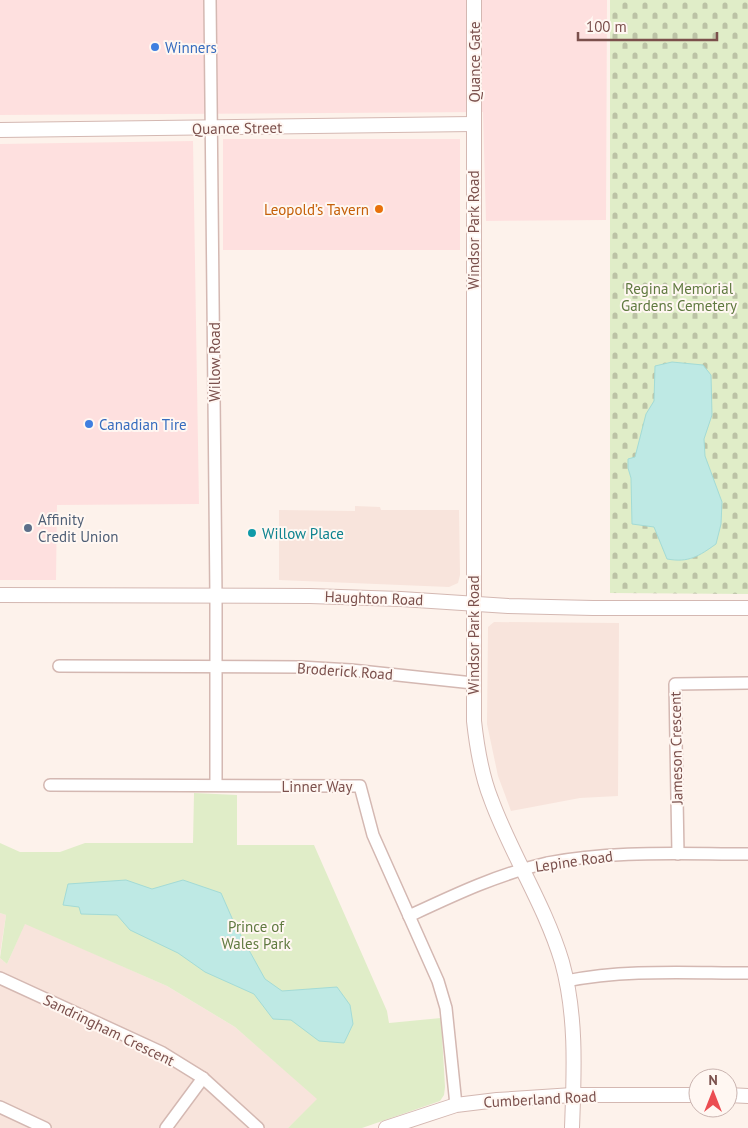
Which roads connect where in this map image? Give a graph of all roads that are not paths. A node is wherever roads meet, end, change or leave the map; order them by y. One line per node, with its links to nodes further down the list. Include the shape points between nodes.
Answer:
1 (210, 0): 4 (street)
2 (474, 0): 3 (street, Quance Gate)
3 (473, 124): 4 (street, Quance Street); 8 (street, Windsor Park Road)
4 (213, 128): 5 (street, Quance Street); 7 (street, Willow Road)
5 (0, 130)
6 (0, 595): 7 (street, Haughton Road)
7 (216, 596): 8 (street, Haughton Road, via 310,596); 11 (street)
8 (473, 604): 9 (street, Haughton Road); 12 (street, Windsor Park Road)
9 (748, 608)
10 (59, 666): 11 (street, Broderick Road)
11 (216, 666): 12 (street, Broderick Road, via 325,668); 15 (street)
12 (473, 683): 18 (street, Windsor Park Road, via 474,721 482,770 494,807)
13 (748, 683): 16 (street, Jameson Crescent, via 675,684)
14 (50, 785): 15 (street)
15 (216, 785): 19 (street, Linner Way, via 360,786 373,835)
16 (678, 854): 17 (street, Lepine Road); 18 (street, Lepine Road, via 586,857)
17 (748, 854)
18 (523, 869): 19 (street, Lepine Road, via 472,887); 22 (street, Windsor Park Road, via 552,933)
19 (409, 916): 26 (street, Linner Way, via 438,980 446,1008)
20 (748, 973): 22 (street, via 623,973)
21 (0, 978): 23 (street, Sandringham Crescent, via 161,1052)
22 (566, 980): 24 (street, Windsor Park Road, via 572,1024)
23 (202, 1078): 29 (street); 30 (street, Sandringham Crescent)
24 (573, 1095): 25 (street, Cumberland Road); 26 (street, Cumberland Road); 32 (street, Windsor Park Road)
25 (688, 1095)
26 (456, 1105): 31 (street, Cumberland Road)
27 (0, 1107): 28 (street)
28 (45, 1128)
29 (166, 1128)
30 (258, 1128)
31 (386, 1128)
32 (572, 1128)

